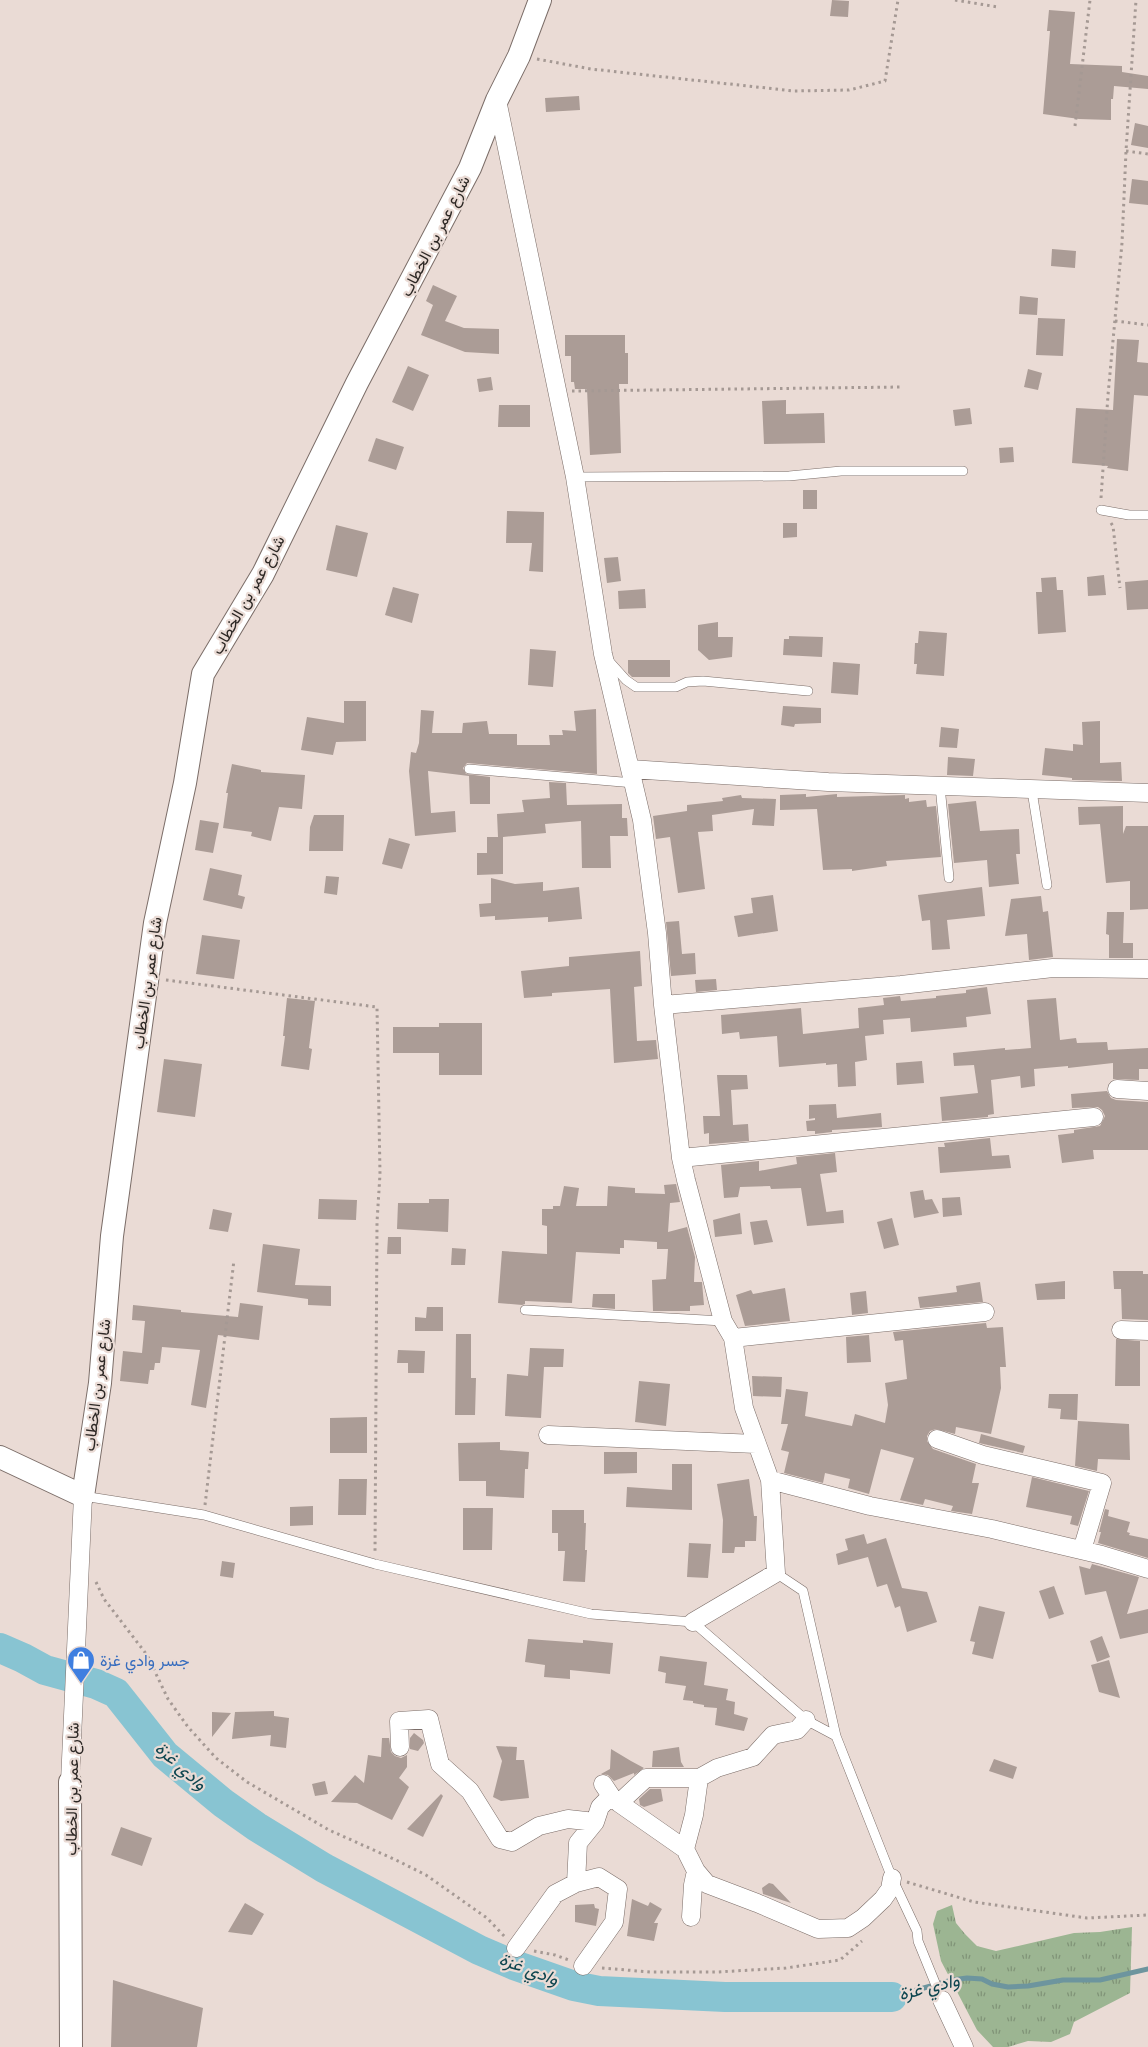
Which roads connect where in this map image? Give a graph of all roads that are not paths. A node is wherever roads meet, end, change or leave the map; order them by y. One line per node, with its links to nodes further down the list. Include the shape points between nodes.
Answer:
1 (540, 0): 2 (street, شارع عمر بن الخطاب)
2 (498, 100): 4 (street); 33 (street, شارع عمر بن الخطاب, via 470,168 357,383 263,574 203,674 185,783 155,923 112,1236 100,1383)
3 (963, 471): 4 (lane)
4 (575, 477): 7 (street)
5 (1101, 510): 6 (lane, via 1129,516)
6 (1148, 515)
7 (603, 654): 8 (lane, via 636,687 676,687 703,680); 10 (street)
8 (808, 691)
9 (469, 769): 10 (lane)
10 (632, 776): 11 (street); 17 (street, via 642,820)
11 (940, 786): 12 (street); 14 (lane)
12 (1032, 790): 13 (street); 15 (lane)
13 (1148, 793)
14 (949, 878)
15 (1047, 885)
16 (1148, 970): 17 (street, via 1052,968 893,986)
17 (663, 1005): 21 (street)
18 (1117, 1089): 19 (street)
19 (1148, 1090)
20 (1094, 1117): 21 (street)
21 (681, 1158): 24 (street)
22 (525, 1310): 24 (lane)
23 (985, 1312): 27 (street)
24 (723, 1321): 27 (street)
25 (1121, 1330): 26 (street)
26 (1148, 1331)
27 (733, 1338): 30 (street, via 744,1408)
28 (548, 1436): 30 (street)
29 (936, 1439): 34 (street, via 983,1455 1102,1483)
30 (756, 1444): 32 (street)
31 (0, 1457): 33 (street)
32 (770, 1480): 34 (street, via 870,1506); 36 (street)
33 (83, 1496): 37 (lane, via 204,1516 375,1564 591,1614); 42 (street, شارع عمر بن الخطاب)
34 (1082, 1550): 35 (street)
35 (1148, 1569)
36 (776, 1572): 37 (street); 39 (lane, via 803,1592)
37 (693, 1622): 38 (lane)
38 (806, 1720): 39 (lane); 41 (street, via 797,1730 773,1735 753,1757 717,1768)
39 (836, 1736): 47 (lane)
40 (400, 1747): 44 (street, via 399,1721 430,1719 440,1764 470,1791 500,1839 512,1842 540,1826 568,1819)
41 (699, 1778): 43 (street, via 646,1778); 45 (street)
42 (70, 1782): 53 (street, شارع عمر بن الخطاب)
43 (611, 1794): 44 (street, via 600,1807); 45 (street)
44 (595, 1822): 48 (street, via 578,1843)
45 (685, 1849): 46 (street)
46 (696, 1871): 47 (street, via 707,1884 818,1929 848,1928 863,1918 883,1899); 49 (street)
47 (892, 1878): 52 (lane, via 917,1931)
48 (576, 1883): 50 (street, via 555,1894); 51 (street, via 599,1877 618,1889 614,1922)
49 (691, 1917)
50 (516, 1948)
51 (583, 1966)
52 (942, 2000): 54 (street)
53 (71, 2047)
54 (964, 2047)

